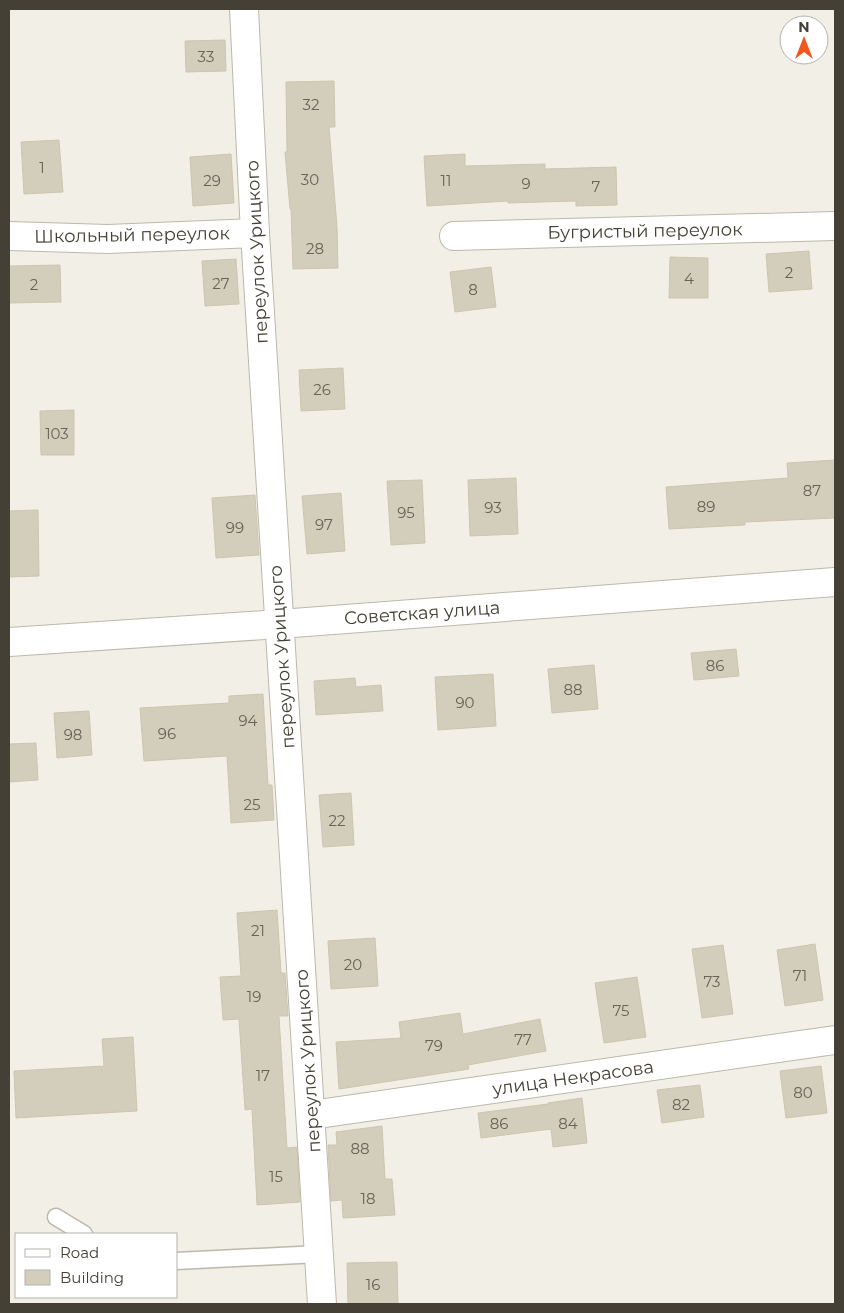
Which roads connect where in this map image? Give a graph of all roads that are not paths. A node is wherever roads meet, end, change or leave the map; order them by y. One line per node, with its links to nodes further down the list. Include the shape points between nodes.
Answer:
1 (244, 9): 3 (street, переулок Урицкого)
2 (835, 226): 5 (street, Бугристый переулок)
3 (255, 233): 4 (street, Школьный переулок, via 108,239); 7 (street, переулок Урицкого)
4 (9, 236)
5 (454, 236)
6 (835, 582): 7 (street, Советская улица)
7 (280, 624): 8 (street, Советская улица); 10 (street, переулок Урицкого)
8 (9, 642)
9 (835, 1040): 10 (street, улица Некрасова)
10 (311, 1115): 13 (street, переулок Урицкого)
11 (56, 1217): 12 (lane)
12 (82, 1233)
13 (320, 1254): 14 (lane); 15 (street, переулок Урицкого)
14 (178, 1261)
15 (322, 1304)

